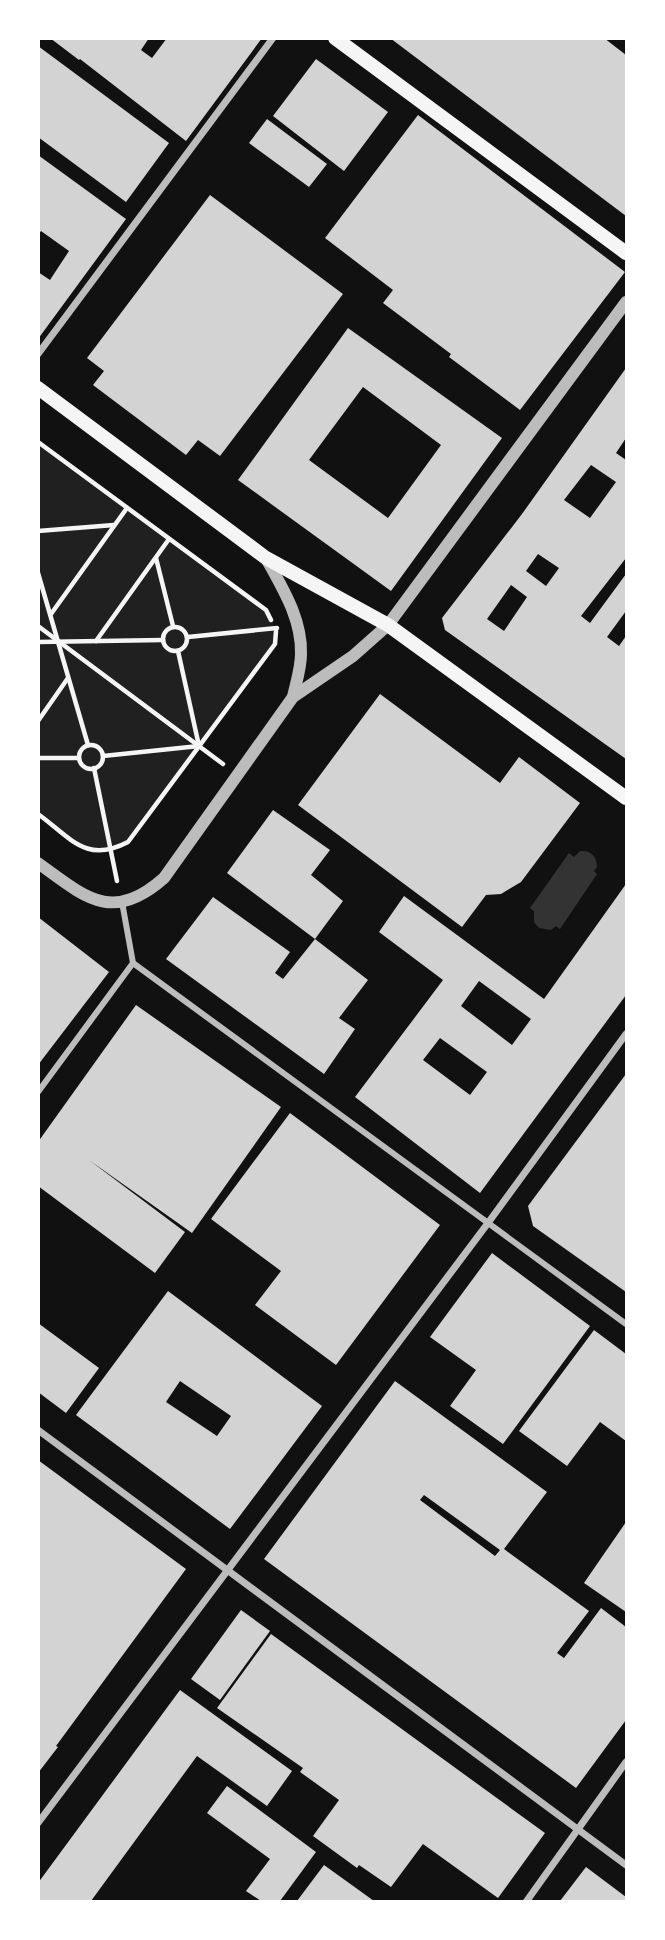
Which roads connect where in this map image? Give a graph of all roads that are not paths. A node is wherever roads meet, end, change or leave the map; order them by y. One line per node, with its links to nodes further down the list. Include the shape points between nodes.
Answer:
1 (274, 38): 5 (street)
2 (335, 38): 3 (main road)
3 (626, 253)
4 (626, 302): 8 (street)
5 (38, 354)
6 (38, 388): 7 (main road)
7 (266, 558): 8 (main road); 9 (street, via 299,626 302,656)
8 (388, 625): 9 (street, via 353,656); 10 (main road)
9 (293, 697): 12 (street, via 164,878 148,892)
10 (626, 798)
11 (38, 863): 12 (street, via 84,896)
12 (122, 902): 13 (street)
13 (133, 963): 15 (street); 16 (street)
14 (626, 1034): 16 (street)
15 (38, 1093)
16 (488, 1223): 17 (street); 19 (street)
17 (626, 1324)
18 (38, 1430): 19 (street)
19 (228, 1570): 21 (street); 22 (street)
20 (626, 1762): 22 (street)
21 (38, 1823)
22 (579, 1829): 23 (street); 24 (street)
23 (626, 1865)
24 (526, 1902)

